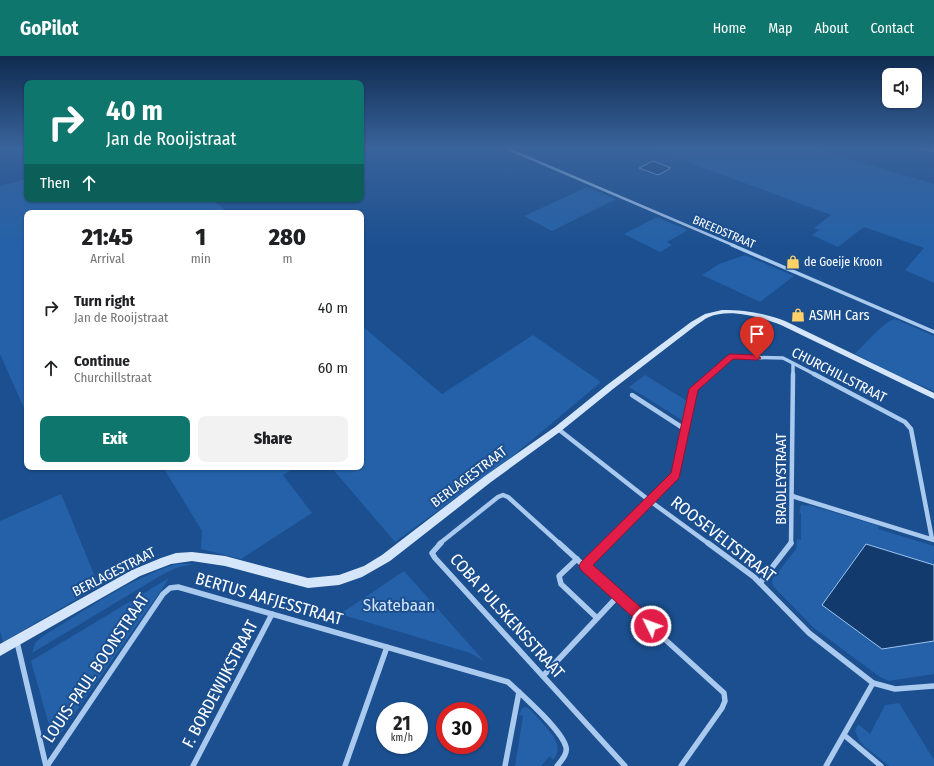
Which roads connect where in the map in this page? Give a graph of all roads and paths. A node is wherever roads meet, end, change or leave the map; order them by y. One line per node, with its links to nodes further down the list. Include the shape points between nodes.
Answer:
1 (583, 181): 2 (street, BREEDSTRAAT)
2 (934, 332)
3 (793, 364): 7 (street, CHURCHILLSTRAAT, via 783,358 731,356 694,389); 8 (street, BRADLEYSTRAAT); 10 (street, CHURCHILLSTRAAT, via 905,422 911,429)
4 (632, 395): 7 (street)
5 (934, 396): 6 (street, BERLAGESTRAAT, via 773,319 743,312 722,312 707,316 693,324)
6 (558, 429): 9 (street, ROOSEVELTSTRAAT); 18 (street, BERLAGESTRAAT, via 386,558 355,576 325,583 308,583 206,557 176,558 136,573)
7 (686, 430): 9 (street, CHURCHILLSTRAAT, via 676,475)
8 (792, 496): 10 (street); 13 (street, BRADLEYSTRAAT, via 791,545)
9 (650, 501): 12 (street, CHURCHILLSTRAAT); 13 (street, ROOSEVELTSTRAAT)
10 (933, 539)
11 (577, 558): 12 (street); 17 (street, via 560,576 561,584); 21 (street, COBA PULSKENSSTRAAT, via 503,495 448,537 432,553)
12 (585, 566): 15 (street)
13 (760, 583): 22 (street, ROOSEVELTSTRAAT, via 809,633)
14 (170, 588): 16 (street, BERTUS AAFJESSTRAAT, via 178,587); 26 (street, LOUIS-PAUL BOONSTRAAT, via 163,594)
15 (618, 596): 17 (street); 32 (street, via 724,693 725,701 722,708)
16 (272, 614): 19 (street, BERTUS AAFJESSTRAAT); 27 (street, F. BORDEWIJKSTRAAT)
17 (597, 618): 21 (street)
18 (17, 641): 20 (street, BERLAGESTRAAT); 26 (street)
19 (387, 647): 24 (street, BERTUS AAFJESSTRAAT, via 508,682); 28 (street)
20 (0, 650)
21 (543, 676): 31 (street, COBA PULSKENSSTRAAT)
22 (873, 683): 23 (street, ROOSEVELTSTRAAT, via 898,690); 25 (street)
23 (934, 686)
24 (519, 692): 29 (street); 30 (street, via 565,744 567,749)
25 (844, 735): 33 (street); 34 (street)
26 (46, 766)
27 (193, 766)
28 (345, 766)
29 (505, 766)
30 (557, 766)
31 (625, 766)
32 (681, 766)
33 (826, 766)
34 (881, 766)

